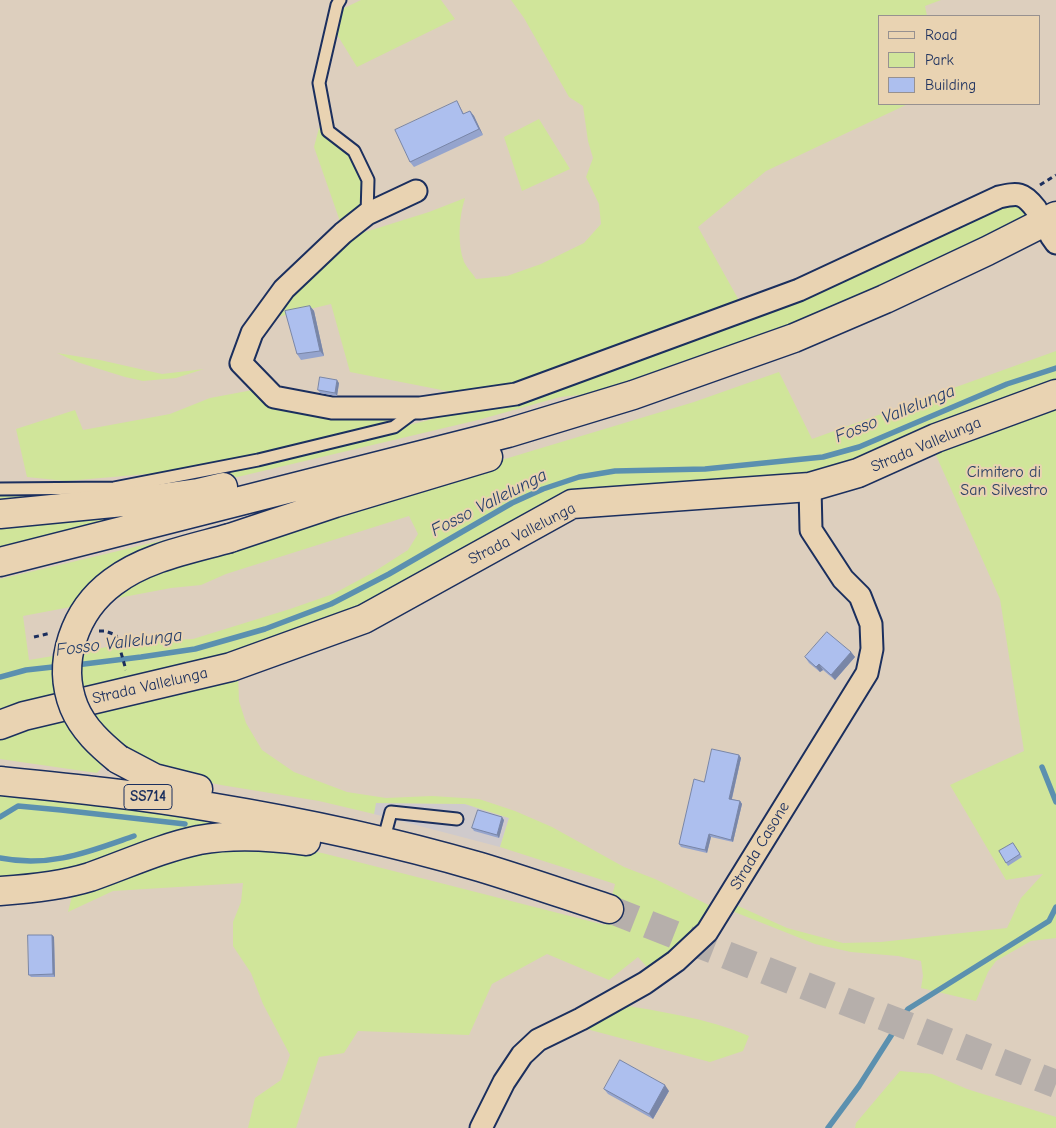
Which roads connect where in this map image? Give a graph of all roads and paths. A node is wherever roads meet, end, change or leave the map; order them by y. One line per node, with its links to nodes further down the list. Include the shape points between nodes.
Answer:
1 (340, 0): 5 (lane, via 319,83 328,131 354,151 368,180)
2 (1056, 175): 3 (path)
3 (1041, 184)
4 (416, 191): 5 (street)
5 (367, 214): 8 (street, via 284,289 252,333 241,363 274,397 332,408)
6 (1050, 226): 8 (street, via 1024,196 1015,193 999,197 799,290 516,394); 9 (main road, via 794,338)
7 (1056, 394): 10 (main road, Strada Vallelunga, via 936,438 858,473)
8 (420, 408): 11 (lane, via 394,427 258,460 114,488)
9 (574, 414): 12 (main road); 20 (main road, bridge, via 563,435 158,559 112,582 79,621 68,661 71,698 74,709 102,746 154,778 270,803)
10 (810, 487): 17 (main road, Strada Vallelunga, via 572,504 364,619 231,667 24,716); 24 (street, Strada Casone, via 811,530 843,579 860,596 871,624 872,649 867,673 707,932 676,961 645,983 538,1040 522,1055 504,1082)
11 (0, 489)
12 (288, 489): 13 (main road, via 264,478 198,493); 14 (main road)
13 (0, 514)
14 (0, 562)
15 (119, 645): 16 (path)
16 (128, 678)
17 (0, 725)
18 (0, 781): 20 (main road, SS714, via 130,795)
19 (457, 819): 21 (lane, via 391,812)
20 (294, 822): 21 (main road, SS714)
21 (371, 840): 22 (main road, via 339,847 274,837 200,840 62,884); 23 (main road, SS714, via 479,867)
22 (0, 891)
23 (609, 909)
24 (481, 1128)

